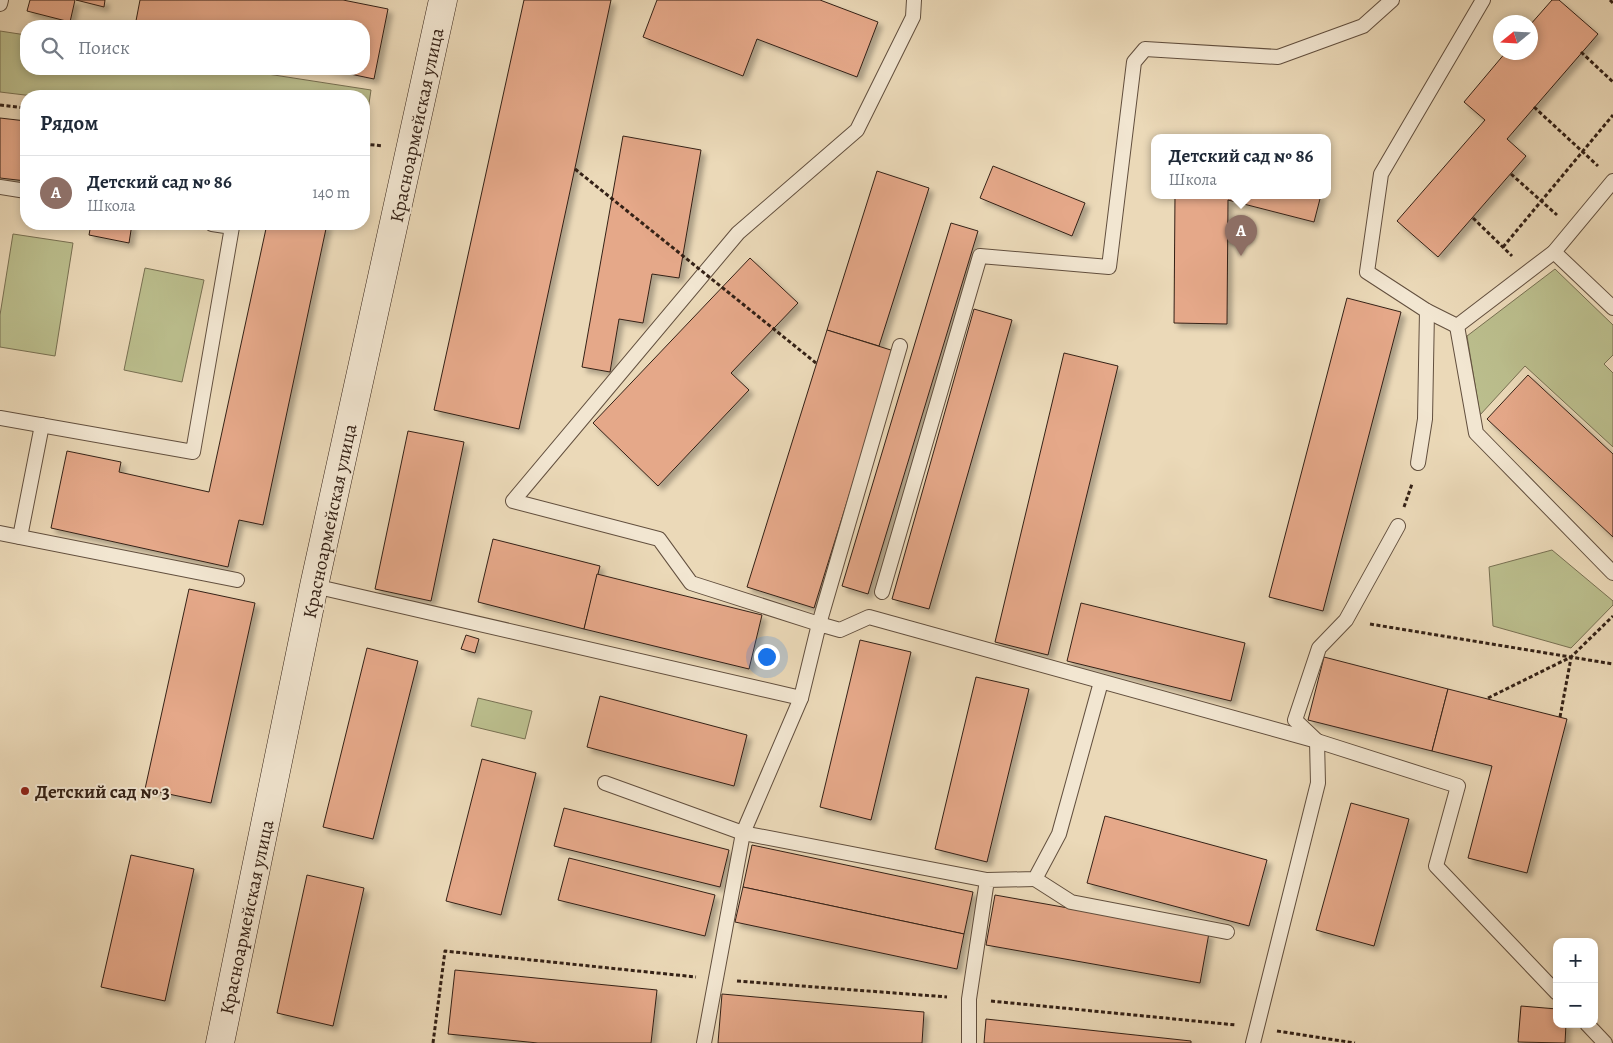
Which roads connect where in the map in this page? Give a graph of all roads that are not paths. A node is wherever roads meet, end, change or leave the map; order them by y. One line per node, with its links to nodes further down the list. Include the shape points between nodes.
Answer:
1 (1, 0): 6 (lane)
2 (443, 0): 24 (street, Красноармейская улица)
3 (914, 0): 26 (lane, via 914,17 857,130 738,233 513,501 658,539 691,583)
4 (1392, 0): 25 (lane, via 1363,26 1278,57 1145,49 1134,62 1110,267 980,256)
5 (1483, 0): 13 (lane, via 1381,174 1367,272)
6 (0, 4)
7 (1613, 181): 11 (lane)
8 (0, 187): 9 (lane)
9 (20, 191)
10 (231, 230): 17 (lane, via 193,452)
11 (1554, 252): 12 (lane); 14 (lane)
12 (1613, 308)
13 (1426, 311): 14 (lane); 18 (lane, via 1426,418)
14 (1457, 326): 22 (lane, via 1476,432)
15 (900, 346): 26 (lane)
16 (0, 418): 17 (lane)
17 (42, 425): 21 (lane)
18 (1418, 463)
19 (1398, 526): 29 (lane, via 1346,620 1319,648 1295,720)
20 (0, 532): 21 (lane)
21 (20, 536): 23 (lane)
22 (1613, 573)
23 (237, 580)
24 (314, 586): 28 (lane); 37 (street, Красноармейская улица)
25 (882, 592)
26 (819, 624): 27 (lane, via 840,630 869,618); 28 (lane)
27 (1101, 682): 29 (lane); 32 (lane, via 1059,834)
28 (801, 698): 31 (lane)
29 (1317, 741): 35 (lane, via 1458,786 1436,866); 40 (lane, via 1318,782)
30 (605, 782): 31 (lane)
31 (742, 833): 33 (lane); 38 (lane)
32 (1035, 879): 33 (lane); 34 (lane, via 1071,902)
33 (987, 880): 39 (lane, via 969,999)
34 (1227, 932)
35 (1553, 988)
36 (1591, 1028): 41 (lane)
37 (220, 1043)
38 (704, 1043)
39 (970, 1043)
40 (1253, 1043)
41 (1605, 1043)

